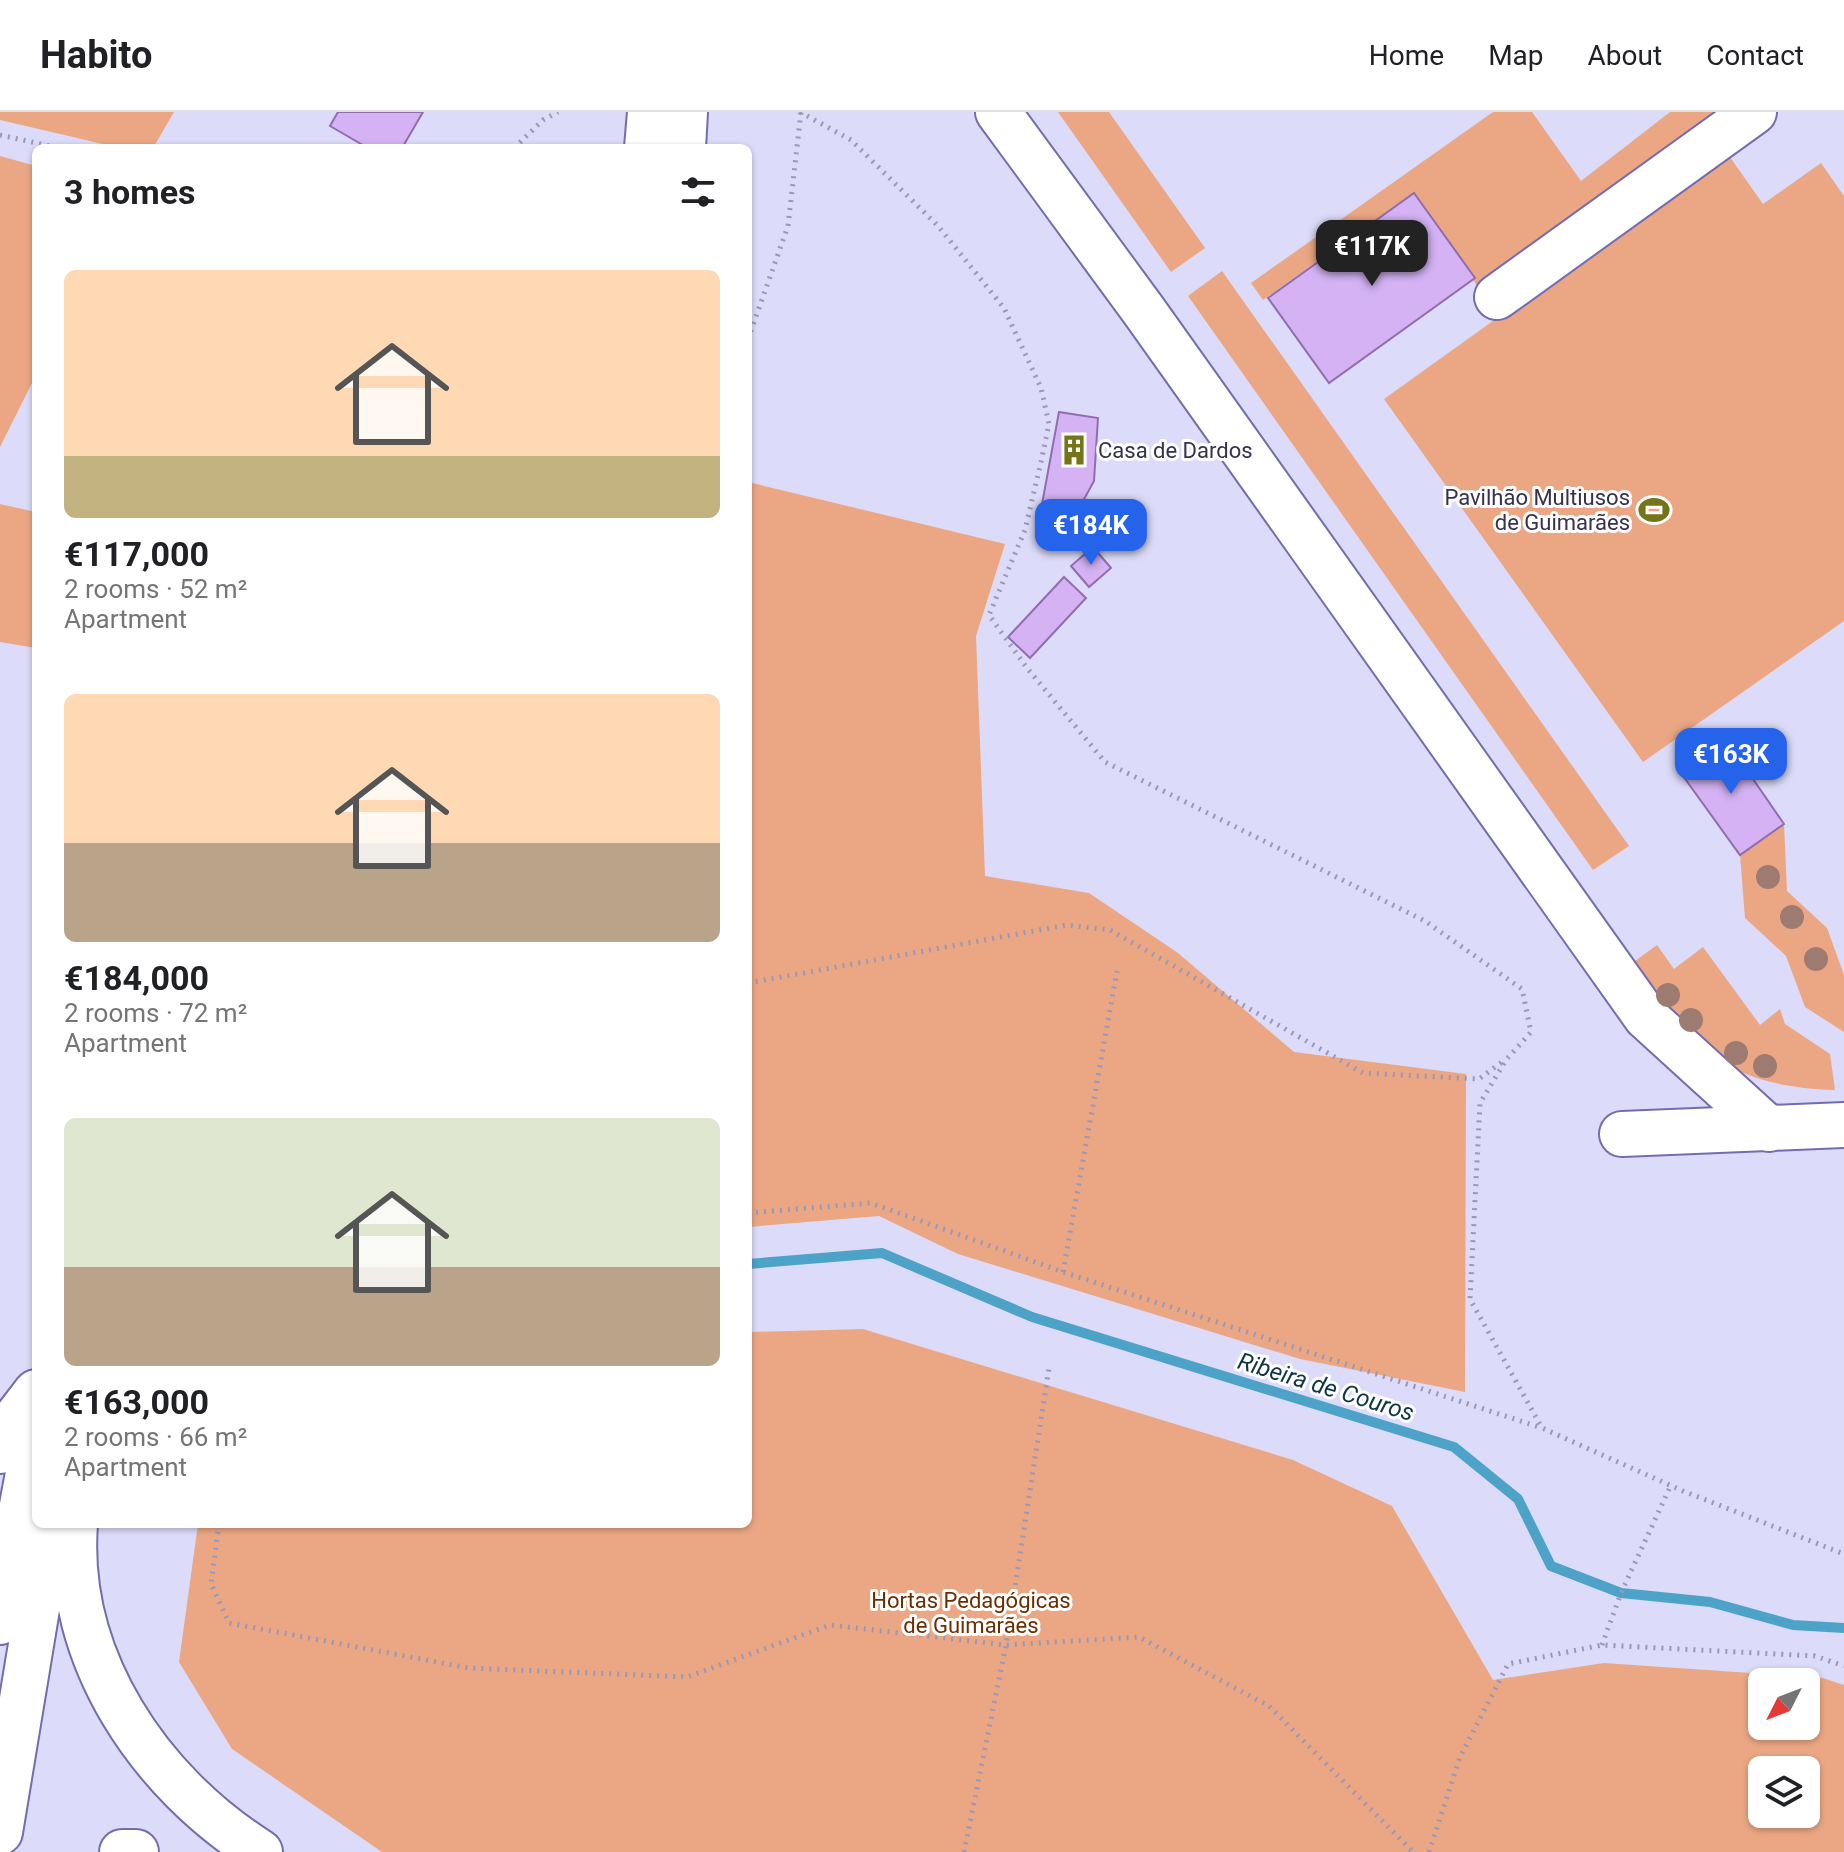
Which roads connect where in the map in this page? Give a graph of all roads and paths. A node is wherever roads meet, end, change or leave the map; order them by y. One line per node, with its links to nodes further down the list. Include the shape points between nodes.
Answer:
1 (558, 112): 9 (path)
2 (650, 112): 10 (main road)
3 (685, 112): 11 (main road)
4 (800, 112): 13 (path, via 788,226); 16 (path, via 851,140 938,226 1004,308 1041,388 1049,424 1041,462 1025,530 989,615 1027,668 1105,762 1425,921 1522,989 1531,1032)
5 (998, 112): 18 (main road, via 1646,1017)
6 (1754, 112): 12 (main road)
7 (0, 135): 8 (path)
8 (41, 144)
9 (518, 144)
10 (647, 144)
11 (683, 144)
12 (1497, 297)
13 (752, 328)
14 (1117, 971): 21 (path)
15 (752, 982): 16 (path, via 1067,925 1110,930 1363,1073 1479,1079)
16 (1506, 1060): 24 (path, via 1480,1103 1470,1299)
17 (1844, 1125): 18 (main road)
18 (1769, 1129): 19 (main road)
19 (1622, 1134)
20 (752, 1213): 21 (path, via 871,1203)
21 (1063, 1272): 24 (path)
22 (1049, 1368): 32 (path)
23 (32, 1399): 25 (main road)
24 (1542, 1428): 26 (path)
25 (11, 1438): 31 (main road)
26 (1671, 1485): 30 (path); 33 (path)
27 (50, 1528): 35 (main road)
28 (75, 1528): 38 (main road, via 76,1589 87,1637 127,1724 186,1795)
29 (218, 1528): 32 (path, via 211,1584 229,1623 469,1668 687,1677 830,1625)
30 (1844, 1554)
31 (0, 1622)
32 (1006, 1645): 39 (path); 40 (path, via 1139,1637 1269,1706)
33 (1602, 1645): 34 (path, via 1815,1656); 41 (path, via 1508,1664 1460,1757)
34 (1844, 1666)
35 (0, 1832)
36 (122, 1852): 37 (main road)
37 (136, 1852)
38 (260, 1852)
39 (964, 1852)
40 (1413, 1852)
41 (1429, 1852)

